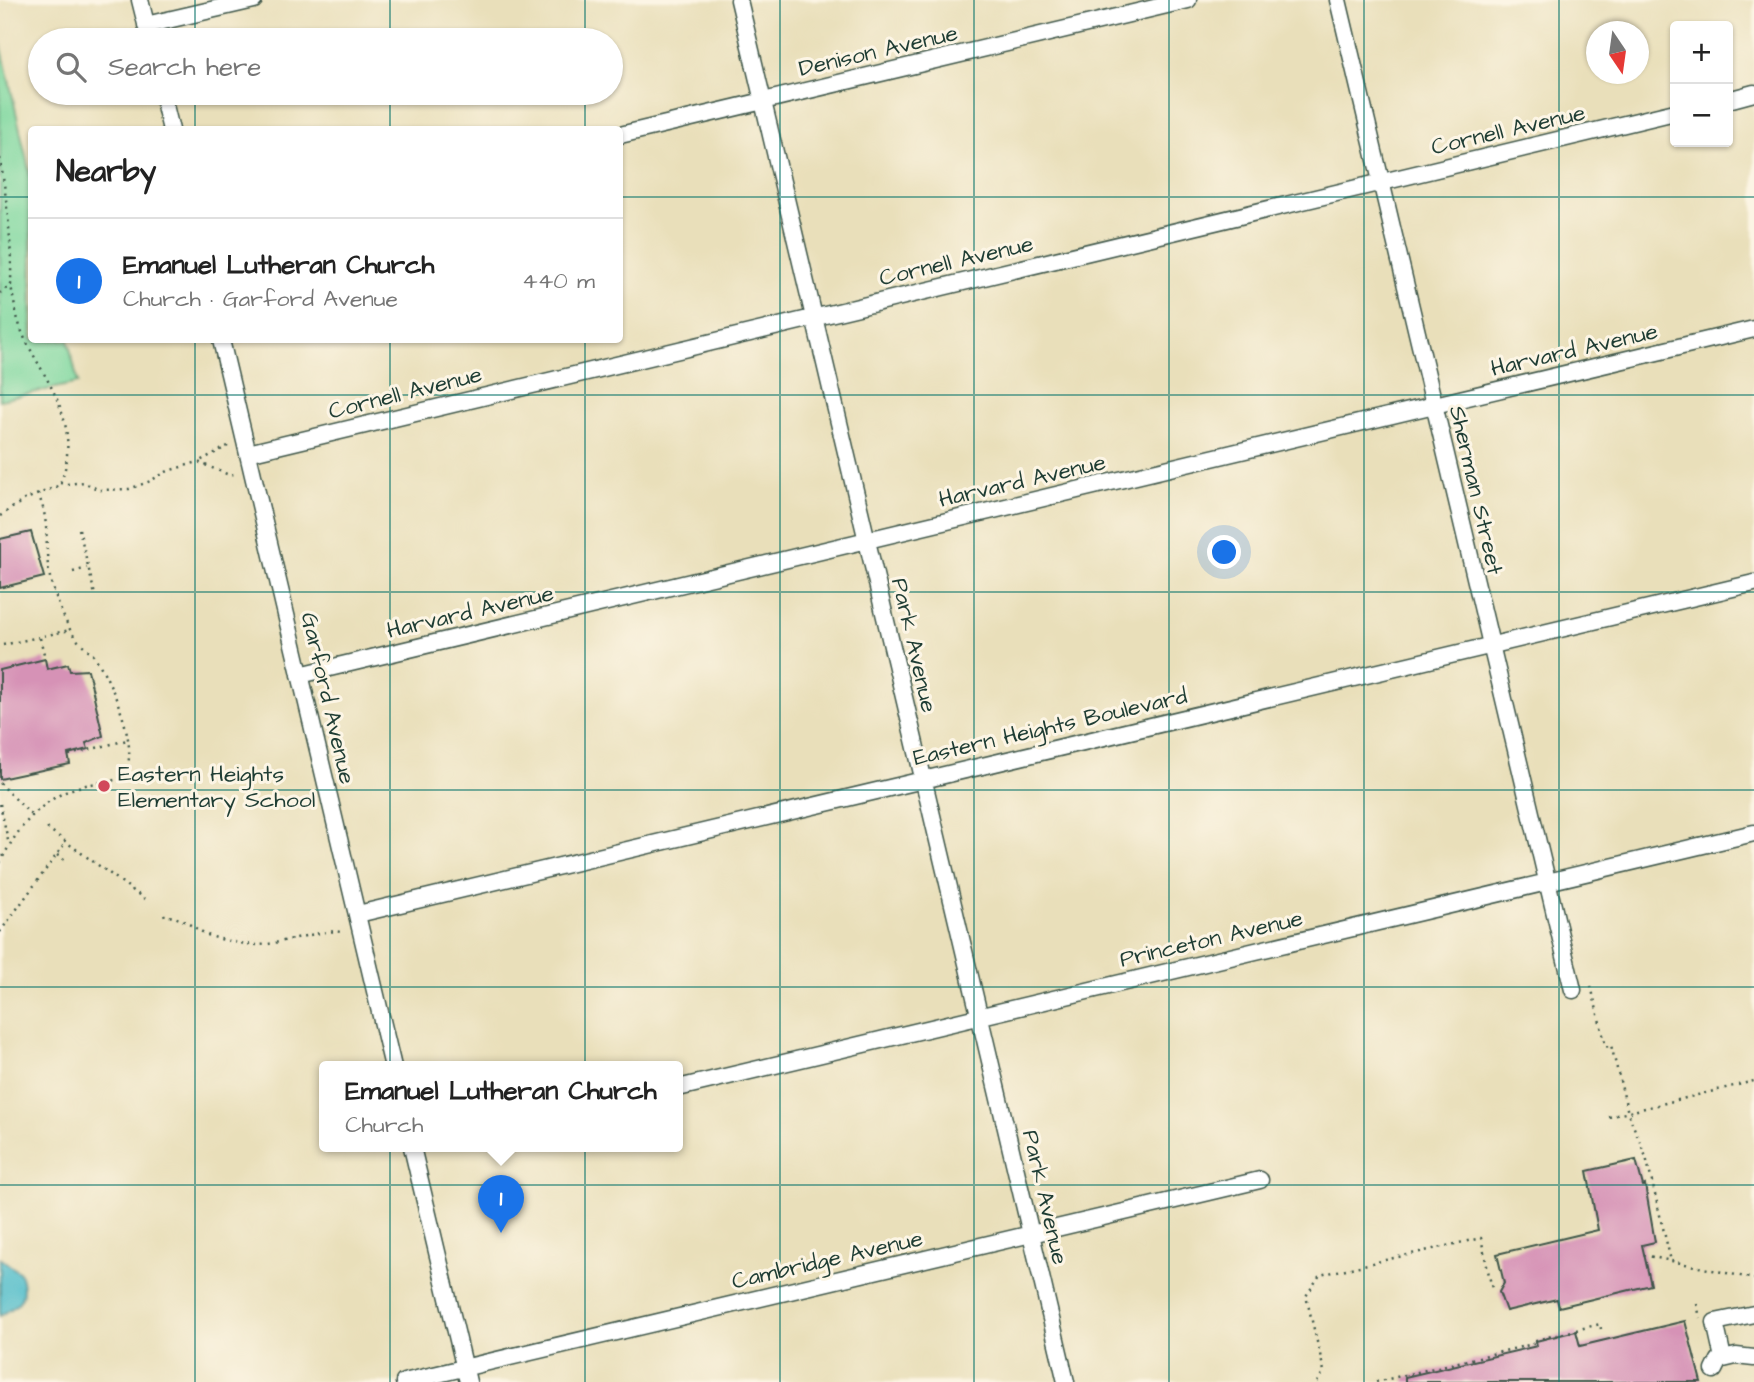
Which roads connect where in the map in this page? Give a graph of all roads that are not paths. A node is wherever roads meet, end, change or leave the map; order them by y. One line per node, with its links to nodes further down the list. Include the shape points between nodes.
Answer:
1 (140, 0): 6 (street)
2 (254, 0): 7 (street)
3 (739, 0): 10 (street, Park Avenue)
4 (1188, 0): 10 (street, Denison Avenue)
5 (1338, 0): 15 (street, Sherman Street)
6 (147, 28)
7 (164, 28)
8 (1754, 93): 9 (street)
9 (1733, 99)
10 (763, 101): 14 (street, Denison Avenue); 16 (street, Park Avenue)
11 (165, 105): 13 (street)
12 (1670, 113): 15 (street, Cornell Avenue)
13 (170, 126)
14 (623, 134)
15 (1381, 182): 16 (street, Cornell Avenue); 19 (street, Sherman Street)
16 (814, 317): 20 (street, Cornell Avenue); 21 (street, Park Avenue)
17 (1754, 330): 19 (street, Harvard Avenue)
18 (222, 343): 20 (street, Garford Avenue)
19 (1434, 405): 21 (street, Harvard Avenue); 23 (street, Sherman Street)
20 (248, 453): 24 (street, Garford Avenue)
21 (867, 540): 24 (street, Harvard Avenue); 25 (street, Park Avenue)
22 (1754, 583): 23 (street, Eastern Heights Boulevard)
23 (1490, 645): 25 (street, Eastern Heights Boulevard); 27 (street, Sherman Street)
24 (300, 675): 28 (street, Garford Avenue)
25 (924, 780): 28 (street, Eastern Heights Boulevard); 30 (street, Park Avenue)
26 (1754, 833): 27 (street, Princeton Avenue)
27 (1546, 882): 29 (street, Sherman Street); 30 (street, Princeton Avenue)
28 (358, 914): 31 (street, Garford Avenue)
29 (1573, 990)
30 (980, 1017): 32 (street, Princeton Avenue); 35 (street, Park Avenue)
31 (392, 1061)
32 (683, 1087)
33 (414, 1152): 38 (street)
34 (1260, 1180): 35 (street, Cambridge Avenue)
35 (1031, 1233): 38 (street, Cambridge Avenue); 40 (street, Park Avenue)
36 (1754, 1314): 37 (street, via 1715,1322 1718,1364 1736,1356)
37 (1754, 1358)
38 (467, 1375): 39 (street, Cambridge Avenue)
39 (404, 1382)
40 (1066, 1382)

